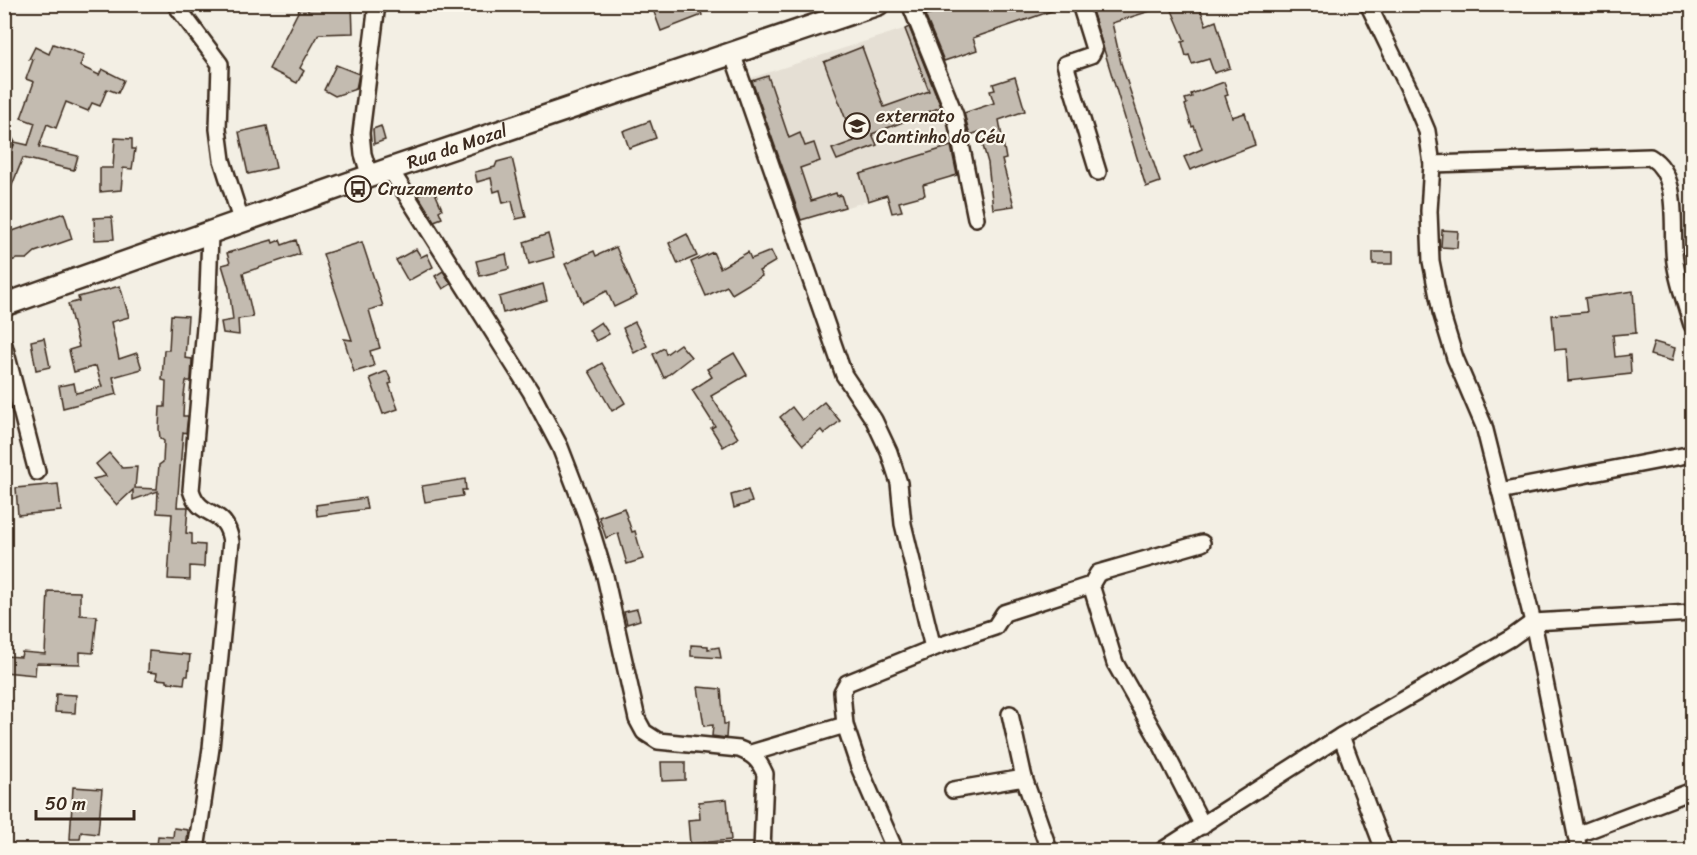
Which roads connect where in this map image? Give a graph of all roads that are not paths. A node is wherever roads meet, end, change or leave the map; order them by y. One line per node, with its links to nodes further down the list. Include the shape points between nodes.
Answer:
1 (175, 4): 13 (street, via 220,64 218,129 222,160)
2 (377, 4): 11 (street, via 361,133)
3 (878, 4): 7 (main road, Rua da Mozal)
4 (910, 4): 12 (street, via 955,115)
5 (1080, 4): 10 (street, via 1094,49 1091,55 1065,64)
6 (1368, 4): 8 (street, via 1427,131)
7 (732, 53): 9 (main road, Rua da Mozal); 25 (street, via 844,375 874,420 889,452)
8 (1432, 164): 16 (street, via 1650,157 1659,162 1670,183 1675,263); 20 (street, via 1428,211 1431,261 1441,312 1455,358 1484,426)
9 (390, 169): 11 (main road, Rua da Mozal); 29 (street, via 531,392 560,447 605,576 637,719 644,732 658,741)
10 (1098, 172)
11 (370, 177): 13 (main road, Rua da Mozal)
12 (976, 218)
13 (242, 223): 14 (main road, Rua da Mozal)
14 (210, 234): 15 (main road, Rua da Mozal); 35 (street, via 191,490 197,505 223,519 231,542 211,748)
15 (4, 305)
16 (1692, 325)
17 (4, 345): 19 (street)
18 (1692, 454): 20 (street)
19 (37, 472)
20 (1500, 491): 24 (street)
21 (1202, 543): 22 (street, via 1098,573)
22 (1091, 585): 25 (street, via 1004,613 995,627); 33 (street, via 1115,663)
23 (1692, 613): 24 (street)
24 (1533, 622): 28 (street); 34 (street)
25 (933, 648): 27 (street, via 847,683 842,692)
26 (1010, 714): 30 (street)
27 (845, 725): 29 (street); 37 (street)
28 (1341, 736): 33 (street); 40 (street)
29 (751, 753): 36 (street, via 765,774)
30 (1024, 778): 31 (street); 38 (street)
31 (953, 790)
32 (1692, 791): 34 (street)
33 (1203, 826): 39 (street)
34 (1576, 835): 41 (street)
35 (196, 850)
36 (762, 850)
37 (895, 850)
38 (1049, 850)
39 (1163, 850)
40 (1384, 850)
41 (1579, 850)

